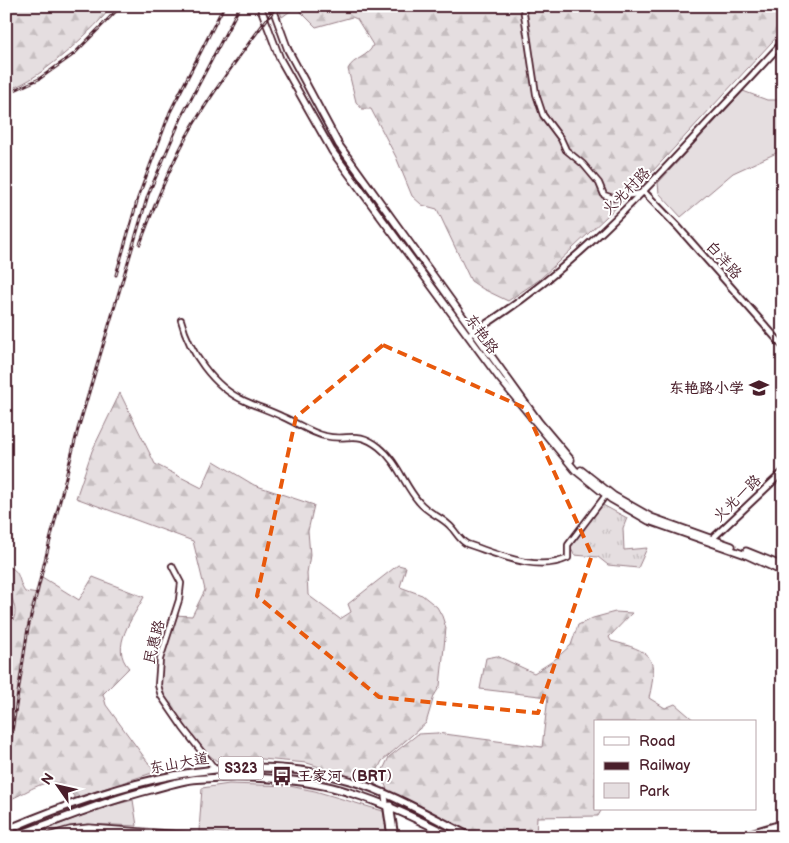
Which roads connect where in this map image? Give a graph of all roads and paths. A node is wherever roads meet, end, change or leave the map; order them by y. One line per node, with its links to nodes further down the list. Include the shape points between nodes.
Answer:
1 (260, 6): 8 (main road, 东艳路, via 280,59 332,151)
2 (272, 6): 7 (main road, 东艳路, via 288,50 339,145)
3 (523, 8): 5 (street, via 539,104 566,150 583,164 608,198)
4 (783, 42): 5 (street, 火光村路)
5 (644, 192): 7 (street, 火光村路, via 562,267); 9 (street, 白洋路)
6 (181, 320): 11 (street, via 191,350 216,380 232,393 323,436 365,438 390,457 429,513 448,524 467,544 520,562 564,560 568,558 568,545)
7 (474, 332): 8 (street, 火光村路); 12 (main road, 东艳路, via 539,422 577,467 614,496 651,517)
8 (468, 335): 11 (main road, 东艳路, via 540,430 575,470)
9 (783, 346)
10 (783, 472): 12 (street, 火光一路)
11 (606, 495): 12 (main road, 东艳路, via 650,521)
12 (710, 540): 14 (main road, 东艳路); 15 (main road, 东艳路)
13 (172, 566): 16 (street, 民惠路, via 181,583 179,600 160,659 158,685 161,696)
14 (783, 566)
15 (783, 572)
16 (215, 769): 17 (main road, 东山大道 / S323, via 274,768 315,774 351,781); 20 (main road, 东山大道 / S323, via 196,770 120,788)
17 (387, 797): 18 (street); 30 (main road, 东山大道 / S323)
18 (389, 806): 22 (main road, 东山大道, via 315,784 269,779 197,779 121,797); 27 (street); 28 (street); 29 (main road, 东山大道)
19 (783, 824): 31 (main road)
20 (6, 830)
21 (783, 833): 32 (main road)
22 (13, 837)
23 (46, 837): 26 (main road, via 89,828)
24 (62, 837): 25 (main road, via 89,832)
25 (152, 837)
26 (208, 837)
27 (391, 837)
28 (395, 837)
29 (453, 837)
30 (472, 837)
31 (738, 837)
32 (770, 837)

